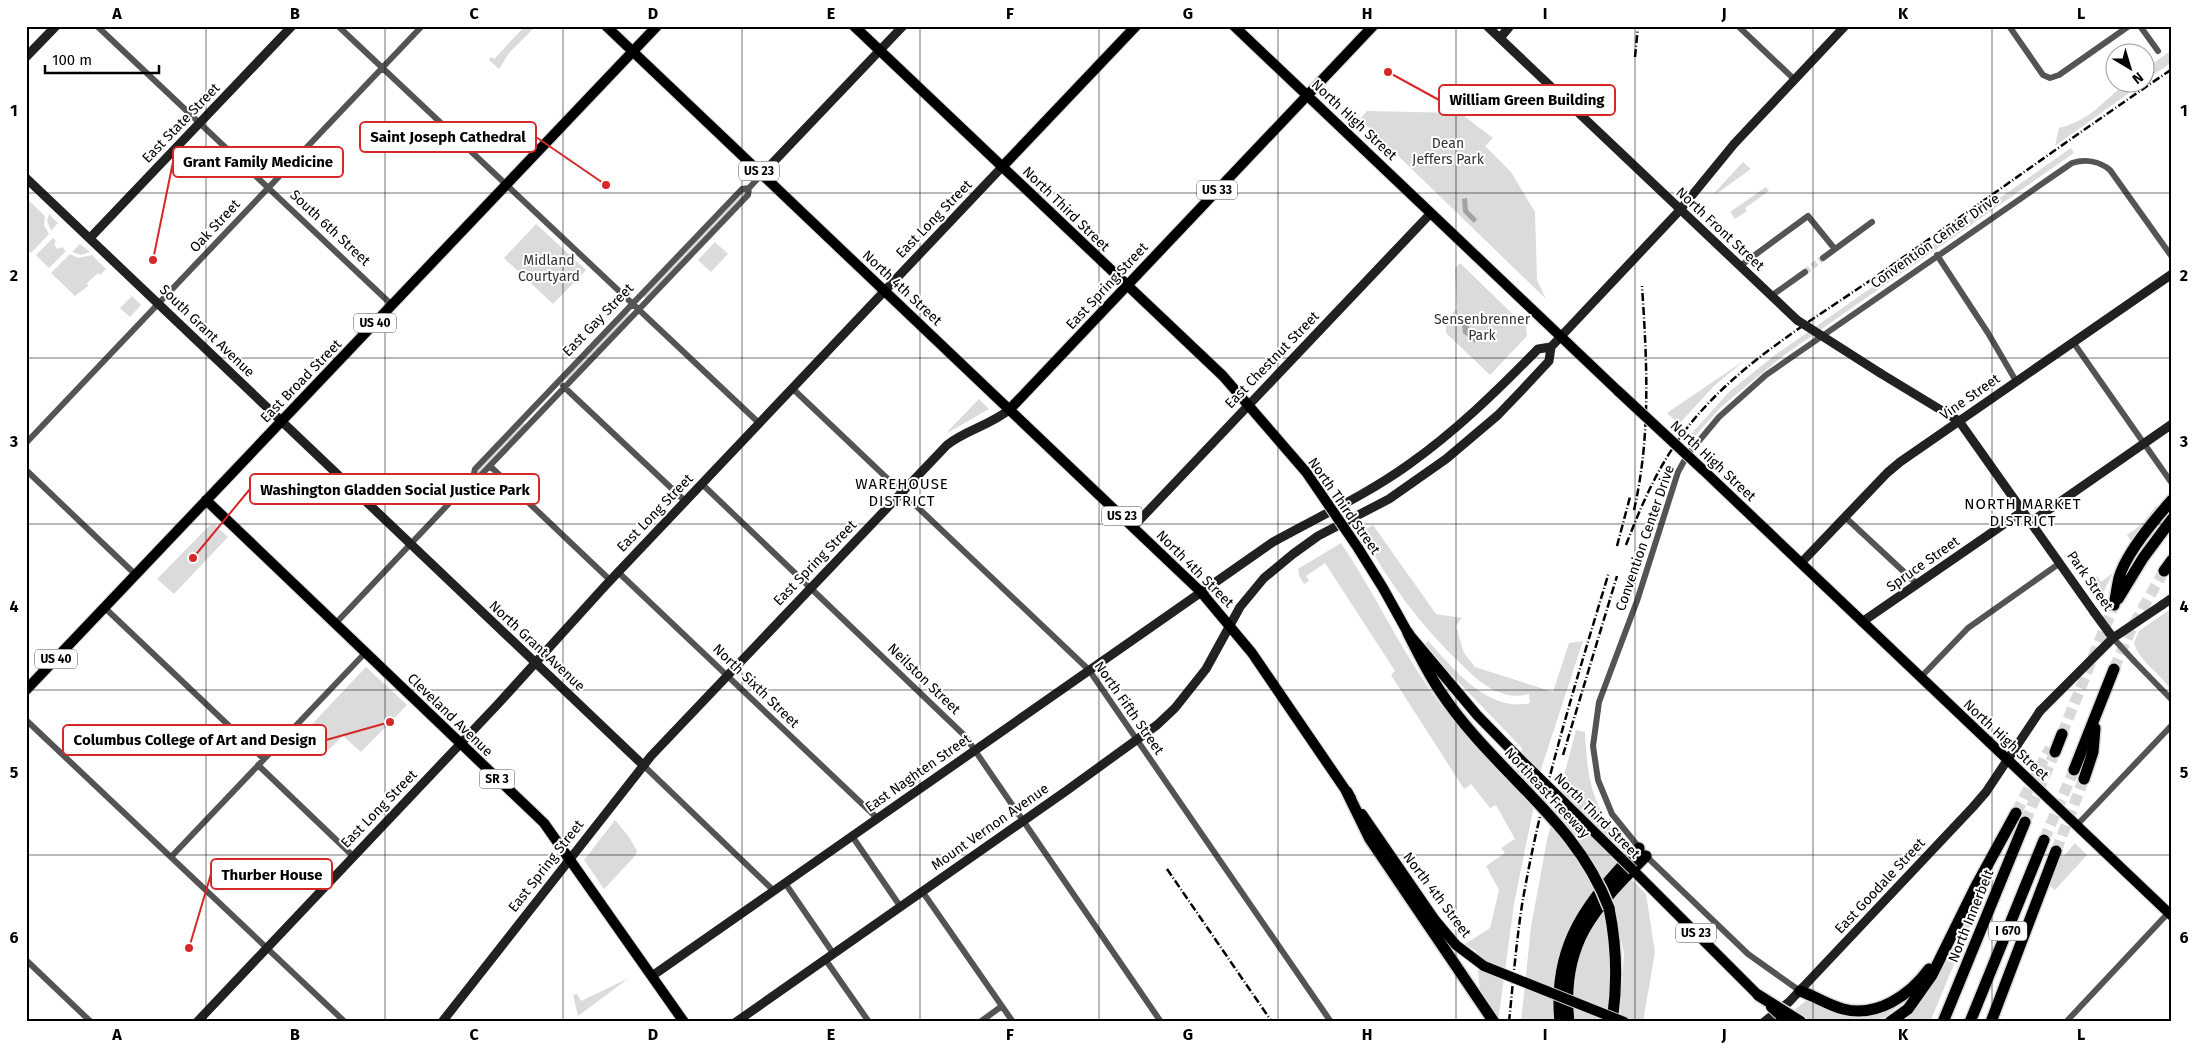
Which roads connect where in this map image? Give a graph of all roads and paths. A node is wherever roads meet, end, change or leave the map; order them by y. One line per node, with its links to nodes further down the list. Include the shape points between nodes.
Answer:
1 (56, 26): 24 (street)
2 (97, 26): 28 (street, South 6th Street)
3 (292, 26): 28 (street, East State Street)
4 (338, 26): 25 (street)
5 (422, 26): 25 (street, Oak Street)
6 (606, 26): 23 (main road, US 23)
7 (657, 26): 23 (main road, East Broad Street / US 40)
8 (854, 26): 21 (main road, North Third Street / US 23)
9 (903, 26): 21 (street, East Gay Street)
10 (1136, 26): 29 (main road, East Long Street)
11 (1234, 26): 27 (main road, North High Street)
12 (1373, 26): 27 (main road, US 33)
13 (1487, 26): 20 (street, North Front Street)
14 (1510, 26): 20 (street)
15 (1738, 26): 26 (street)
16 (1845, 26): 26 (street)
17 (2009, 26): 18 (street, via 2044,75 2050,78)
18 (2129, 26)
19 (2140, 26): 22 (street)
20 (1500, 38): 35 (street, North Front Street)
21 (880, 50): 29 (main road, North Third Street / US 23); 30 (street, East Gay Street)
22 (2158, 51)
23 (633, 52): 30 (main road, North 4th Street / US 23); 32 (main road, East Broad Street / US 40)
24 (26, 57)
25 (383, 68): 32 (street); 33 (street, Oak Street)
26 (1794, 80): 35 (street)
27 (1307, 95): 36 (main road, North High Street); 46 (main road, East Spring Street / US 33)
28 (200, 123): 33 (street, South 6th Street); 38 (street, East State Street)
29 (1002, 167): 46 (main road, North Third Street / US 23); 47 (street, East Long Street)
30 (762, 174): 34 (street, East Gay Street); 47 (main road, North 4th Street / US 23)
31 (26, 178): 38 (street, South Grant Avenue)
32 (507, 184): 49 (street); 51 (main road, East Broad Street / US 40)
33 (268, 188): 50 (street, Oak Street); 51 (street, South 6th Street)
34 (749, 188): 49 (street, East Gay Street, via 742,189); 52 (street, East Gay Street, via 748,195)
35 (1680, 210): 43 (street, North Front Street); 53 (street)
36 (1431, 213): 53 (main road, North High Street); 60 (street, East Chestnut Street)
37 (1872, 222): 39 (street)
38 (90, 238): 50 (street, South Grant Avenue)
39 (1834, 248): 41 (street); 43 (street, via 1808,216)
40 (1937, 255): 42 (street, Convention Center Drive, via 2058,170 2082,160 2096,162 2110,170); 56 (street); 133 (street, Convention Center Drive, via 1742,396 1701,438 1678,472 1640,594 1599,702 1594,732 1595,762 1605,800 1612,814)
41 (1823, 258)
42 (2172, 258)
43 (1740, 266): 48 (street, North Front Street)
44 (1805, 272): 48 (street)
45 (2172, 274): 54 (street, Vine Street)
46 (1126, 285): 60 (main road, North Third Street / US 23); 61 (main road, East Spring Street / US 33)
47 (884, 291): 59 (street, East Long Street); 61 (main road, North 4th Street / US 23)
48 (1771, 296): 63 (street, North Front Street, bridge, via 1797,320)
49 (633, 303): 52 (street); 57 (street, East Gay Street)
50 (158, 304): 62 (street, South Grant Avenue); 66 (street, Oak Street)
51 (392, 304): 62 (main road, East Broad Street / US 40)
52 (639, 309): 58 (street, East Gay Street); 64 (street)
53 (1562, 337): 55 (street); 86 (main road, North High Street, bridge)
54 (2073, 342): 56 (street, Vine Street); 67 (street)
55 (1551, 347): 82 (street, East Naghten Street, via 1538,349 1460,424 1406,466 1349,502); 84 (street, Mount Vernon Avenue, via 1549,362 1498,414 1446,459 1389,498)
56 (2016, 381): 63 (street, Vine Street)
57 (558, 382): 58 (street); 70 (street, East Gay Street, via 474,469)
58 (565, 388): 68 (street, East Gay Street); 76 (street)
59 (792, 388): 64 (street, East Long Street); 73 (street, North Fifth Street)
60 (1249, 404): 81 (street, East Chestnut Street); 100 (main road, North Third Street / US 23, bridge, via 1306,472 1358,548)
61 (1010, 409): 73 (street, East Spring Street, via 955,439); 81 (main road, North 4th Street / US 23)
62 (281, 421): 74 (main road, East Broad Street / US 40); 83 (street, North Grant Avenue)
63 (1959, 421): 77 (street, Park Street); 78 (street, Vine Street, via 1887,473)
64 (759, 423): 72 (street, East Long Street)
65 (2172, 424): 67 (street)
66 (26, 443)
67 (2144, 443): 71 (street); 80 (street)
68 (490, 466): 70 (street, East Gay Street); 91 (street)
69 (26, 470): 90 (street)
70 (473, 478): 83 (street, East Gay Street)
71 (2171, 482)
72 (702, 484): 76 (street, East Long Street); 93 (street, Neilston Street)
73 (902, 492): 93 (street, East Spring Street); 105 (street, North Fifth Street)
74 (206, 500): 90 (main road, East Broad Street / US 40); 98 (main road, Cleveland Avenue)
75 (2172, 500): 79 (highway, via 2134,549 2119,576 2114,605)
76 (685, 502): 89 (street, East Long Street)
77 (2023, 511): 80 (street, Park Street); 92 (street, Spruce Street)
78 (1845, 517): 86 (street, Vine Street); 92 (street)
79 (2172, 518)
80 (2031, 522): 87 (street, Park Street)
81 (1133, 526): 94 (main road, North 4th Street / US 23)
82 (1300, 527): 84 (street, via 1304,538); 94 (street, East Naghten Street)
83 (410, 544): 98 (street, East Gay Street); 103 (street, North Grant Avenue)
84 (1300, 548): 99 (street, Mount Vernon Avenue, via 1264,578 1240,607)
85 (2172, 560): 88 (highway)
86 (1801, 563): 97 (main road, North High Street)
87 (2060, 563): 101 (street, Park Street, bridge); 107 (street, via 1968,628)
88 (2164, 571)
89 (618, 572): 91 (street, East Long Street); 106 (street, North Sixth Street)
90 (136, 574): 96 (main road, East Broad Street / US 40)
91 (610, 580): 103 (street, East Long Street)
92 (1917, 584): 97 (street, Spruce Street)
93 (811, 588): 106 (street, East Spring Street); 116 (street, Neilston Street, via 955,725)
94 (1201, 592): 99 (main road, North 4th Street / US 23); 105 (street, East Naghten Street)
95 (2172, 598): 101 (street, East Goodale Street, bridge)
96 (104, 608): 108 (main road, East Broad Street / US 40); 118 (street)
97 (1862, 622): 107 (main road, North High Street)
98 (335, 624): 102 (main road, Cleveland Avenue)
99 (1231, 625): 114 (street, Mount Vernon Avenue, via 1191,689 1163,719); 124 (main road, North 4th Street / US 23)
100 (1408, 634): 149 (main road, North Third Street / US 23, bridge, via 1477,715); 165 (highway, Northeast Freeway, bridge, via 1430,677 1451,708 1552,817 1580,851 1602,889 1609,908 1617,960)
101 (2113, 638): 109 (street, Park Street, bridge); 119 (street, East Goodale Street, bridge, via 2040,711)
102 (365, 653): 115 (main road, Cleveland Avenue); 118 (street)
103 (535, 663): 115 (street, East Long Street); 121 (street, North Grant Avenue)
104 (2114, 668): 110 (highway)
105 (1089, 670): 114 (street, North Fifth Street); 116 (street, East Naghten Street)
106 (727, 675): 121 (street, East Spring Street); 126 (street, North Sixth Street)
107 (1920, 678): 119 (main road, North High Street)
108 (26, 690)
109 (2172, 700)
110 (2096, 714): 122 (highway); 123 (highway, via 2093,752)
111 (26, 720): 135 (street)
112 (2172, 725): 129 (street)
113 (2060, 733): 117 (highway)
114 (1137, 740): 127 (street, Mount Vernon Avenue); 161 (street, North Fifth Street)
115 (460, 744): 134 (street, East Long Street); 136 (main road, Cleveland Avenue / SR 3, via 538,816)
116 (975, 750): 126 (street, East Naghten Street); 127 (street, Neilston Street)
117 (2052, 750)
118 (264, 759): 120 (street)
119 (2006, 760): 129 (main road, North High Street); 148 (street, East Goodale Street, via 1973,807)
120 (258, 765): 134 (street); 135 (street)
121 (643, 766): 136 (street, East Spring Street); 138 (street, North Grant Avenue)
122 (2074, 770)
123 (2084, 779)
124 (1347, 792): 162 (highway, via 1370,839); 166 (main road, North 4th Street / US 23, bridge, via 1456,946 1484,966)
125 (2016, 813): 142 (highway)
126 (877, 818): 130 (street, East Naghten Street)
127 (1023, 820): 139 (street, Mount Vernon Avenue); 160 (street, Neilston Street)
128 (2026, 822): 171 (highway, North Innerbelt / I 670)
129 (2076, 826): 141 (main road, North High Street)
130 (852, 836): 137 (street, East Naghten Street); 140 (street)
131 (2044, 840): 172 (highway, I 670)
132 (2056, 851): 146 (highway)
133 (1643, 852): 148 (street, Convention Center Drive, via 1748,954); 163 (highway, via 1593,899 1570,937 1560,975); 164 (highway, via 1598,906 1580,936 1567,984)
134 (354, 856): 143 (street, East Long Street)
135 (171, 857): 143 (street)
136 (570, 859): 147 (main road, Cleveland Avenue / SR 3); 154 (street, East Spring Street)
137 (785, 883): 138 (street, East Naghten Street); 144 (street)
138 (774, 891): 147 (street, East Naghten Street)
139 (922, 891): 140 (street, Mount Vernon Avenue); 150 (street)
140 (900, 906): 144 (street, Mount Vernon Avenue)
141 (2171, 913): 175 (street)
142 (1944, 947): 148 (highway, via 1917,982 1880,1007 1842,1009); 170 (highway, via 1919,995 1908,1009)
143 (267, 948): 152 (street, East Long Street); 153 (street)
144 (829, 956): 156 (street, Mount Vernon Avenue); 157 (street)
145 (26, 960): 151 (street)
146 (2012, 969): 173 (highway); 174 (highway)
147 (652, 976): 155 (main road, Cleveland Avenue / SR 3)
148 (1800, 991): 167 (street, East Goodale Street)
149 (1758, 995): 168 (main road, North Third Street / US 23, bridge); 169 (highway, bridge)
150 (1002, 1006): 158 (street); 159 (street)
151 (92, 1022)
152 (196, 1022)
153 (345, 1022)
154 (442, 1022)
155 (684, 1022)
156 (736, 1022)
157 (869, 1022)
158 (980, 1022)
159 (1013, 1022)
160 (1161, 1022)
161 (1331, 1022)
162 (1494, 1022)
163 (1560, 1022)
164 (1569, 1022)
165 (1612, 1022)
166 (1624, 1022)
167 (1764, 1022)
168 (1787, 1022)
169 (1801, 1022)
170 (1890, 1022)
171 (1944, 1022)
172 (1970, 1022)
173 (1991, 1022)
174 (1995, 1022)
175 (2066, 1022)

